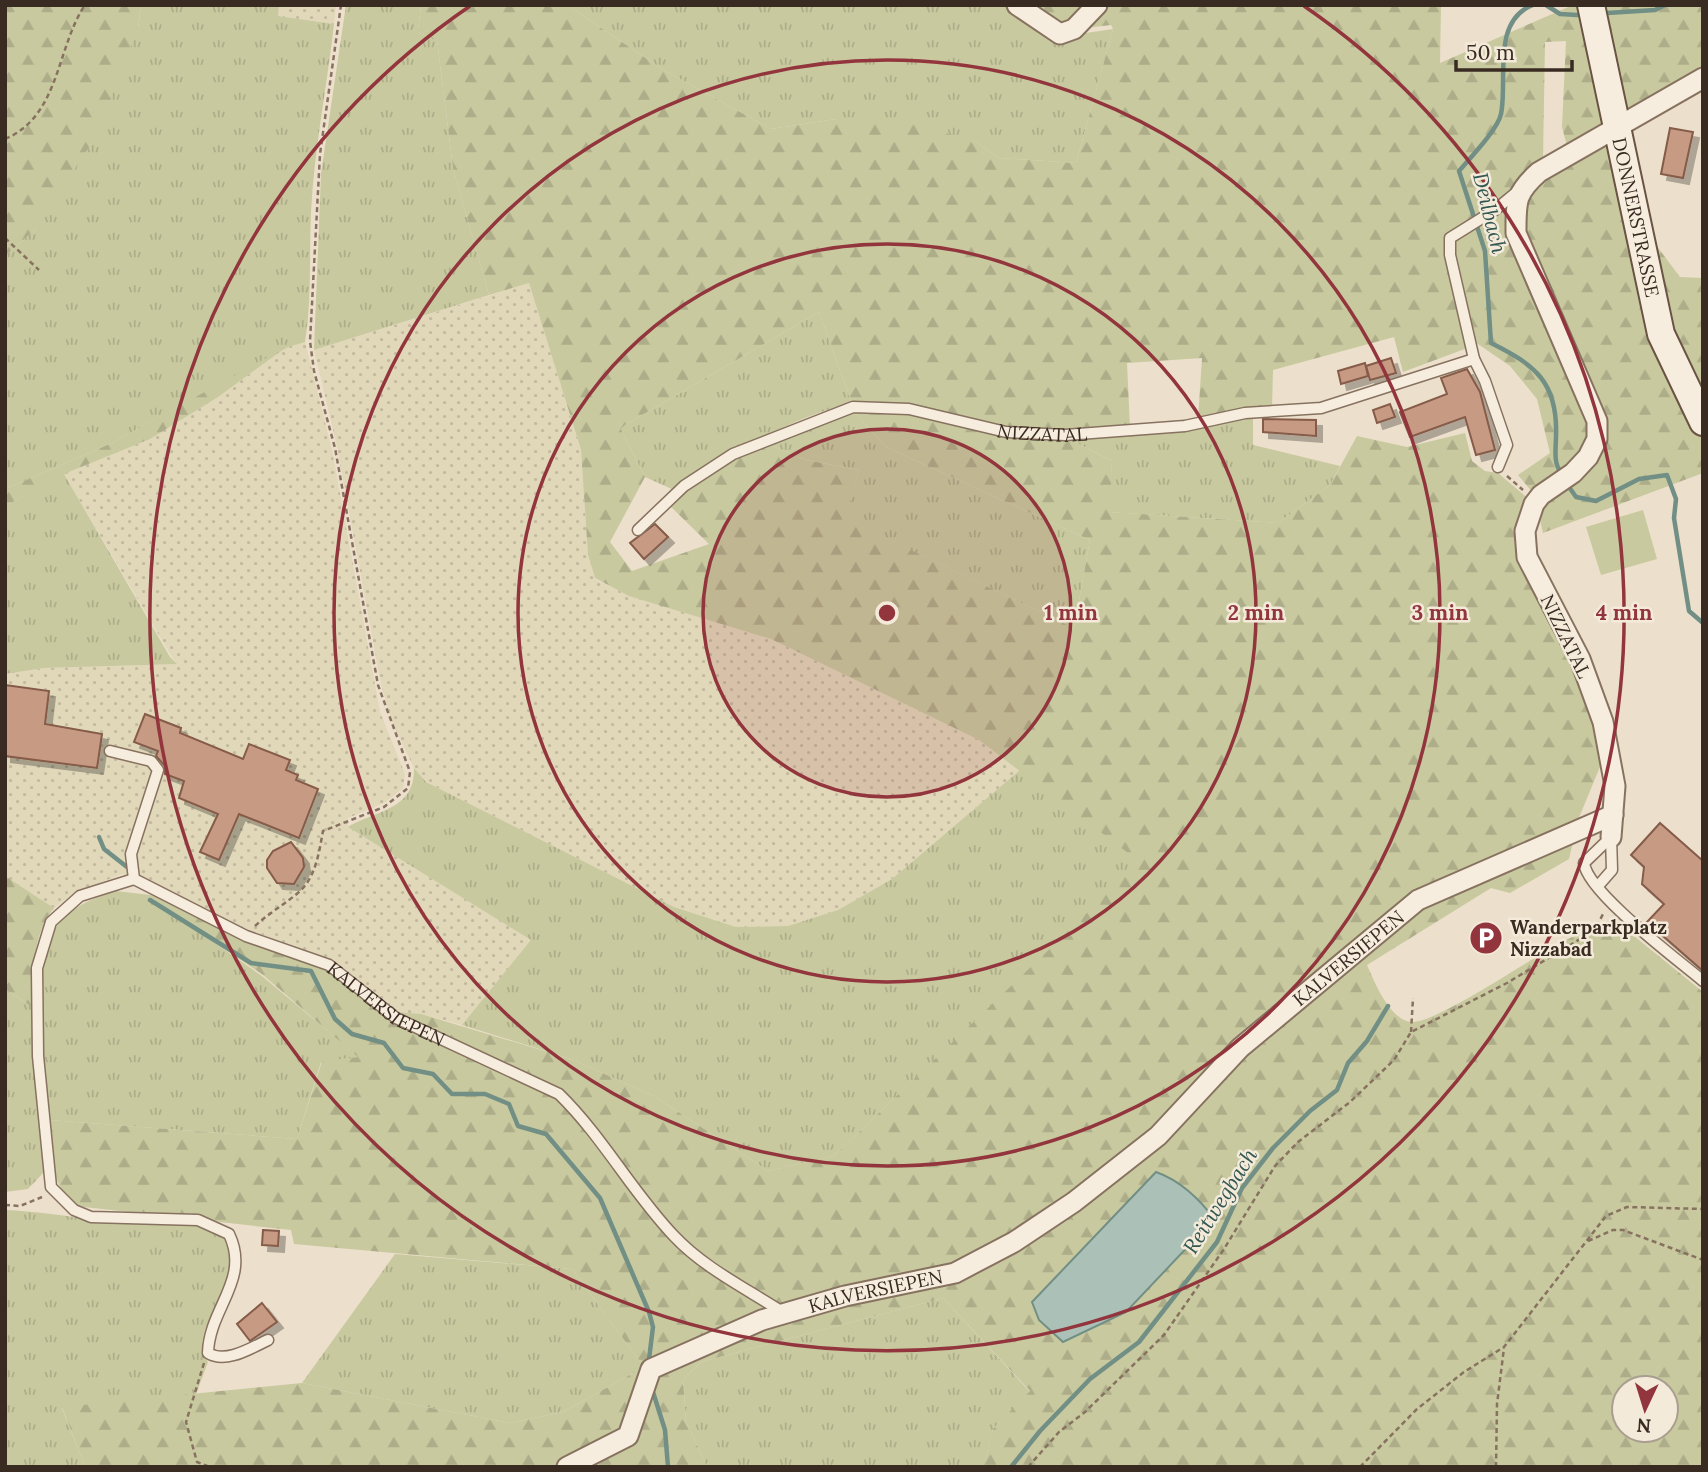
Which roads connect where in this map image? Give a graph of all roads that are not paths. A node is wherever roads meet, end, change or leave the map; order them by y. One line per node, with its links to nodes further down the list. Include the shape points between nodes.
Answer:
1 (1017, 5): 2 (street, via 1060,34 1074,29)
2 (1097, 5)
3 (1591, 5): 5 (main road, DONNERSTRASSE)
4 (1703, 78): 5 (street)
5 (1618, 126): 6 (street, via 1539,172); 8 (main road, DONNERSTRASSE, via 1661,334)
6 (1521, 188): 7 (lane, via 1450,238); 12 (street, NIZZATAL, via 1516,233 1597,421 1597,439 1588,457 1536,501 1525,531 1527,557 1580,659 1603,722 1615,786)
7 (1474, 359): 9 (lane, via 1507,445); 10 (lane, NIZZATAL, via 1321,408 1245,413 1185,426 1065,435 1006,432 909,409 853,407 733,454 684,486)
8 (1703, 422)
9 (1498, 467)
10 (638, 530)
11 (110, 751): 14 (lane, via 151,761 158,770 131,854)
12 (1613, 815): 13 (street, NIZZATAL); 17 (street, KALVERSIEPEN, via 1418,900 1240,1048 1158,1136 1014,1242 955,1273)
13 (1611, 837): 15 (lane, via 1612,870); 15 (lane, via 1584,863 1585,873)
14 (134, 879): 17 (lane, KALVERSIEPEN, via 246,936 329,965 396,1018 559,1094 580,1114 674,1236 701,1260); 18 (lane, via 80,896 51,922 37,968 38,1056 51,1187 74,1210 91,1217 198,1220 229,1234 236,1255 235,1280 208,1334 208,1353 225,1357)
15 (1598, 886): 16 (lane)
16 (1703, 981)
17 (785, 1313): 19 (street, via 651,1369 628,1436)
18 (268, 1340)
19 (567, 1467)

